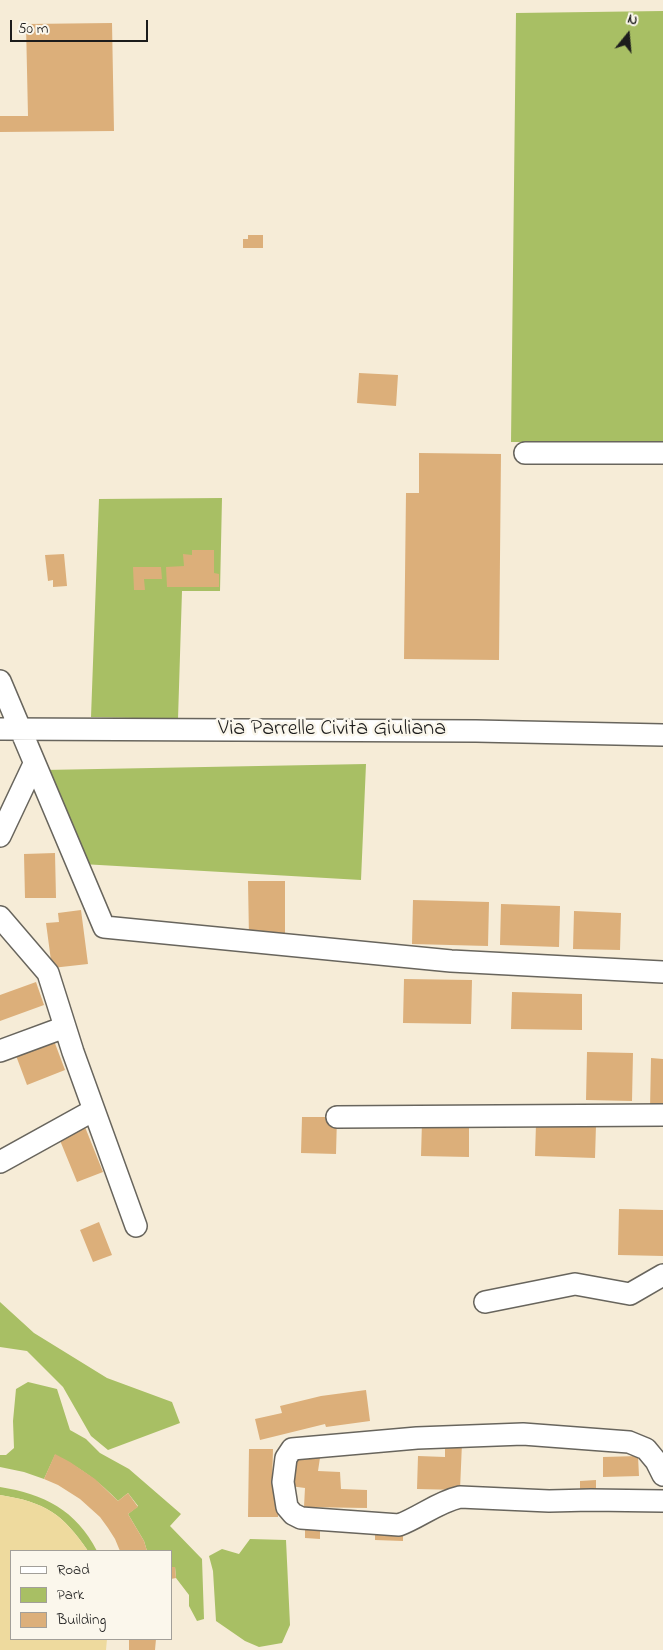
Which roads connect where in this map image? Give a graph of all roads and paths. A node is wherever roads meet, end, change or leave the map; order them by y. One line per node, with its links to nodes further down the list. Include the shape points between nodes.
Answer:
1 (525, 453): 2 (street)
2 (663, 453)
3 (0, 681): 4 (street)
4 (10, 729): 5 (street, Via Parrelle Civita Giuliana, via 476,730); 6 (street)
5 (663, 734)
6 (34, 764): 7 (street); 9 (street, via 104,927 451,961)
7 (0, 836)
8 (0, 917): 10 (street, via 48,973)
9 (663, 972)
10 (65, 1027): 11 (street); 12 (street)
11 (0, 1052)
12 (94, 1110): 15 (street); 16 (street)
13 (663, 1115): 14 (street)
14 (337, 1118)
15 (0, 1162)
16 (136, 1226)
17 (663, 1275): 18 (street, via 630,1294 575,1284)
18 (485, 1302)
19 (663, 1475): 20 (street, via 646,1449 629,1442 523,1434 417,1438 292,1449 286,1458 283,1482 286,1507 301,1518 399,1525 446,1500 460,1497)
20 (663, 1502)

